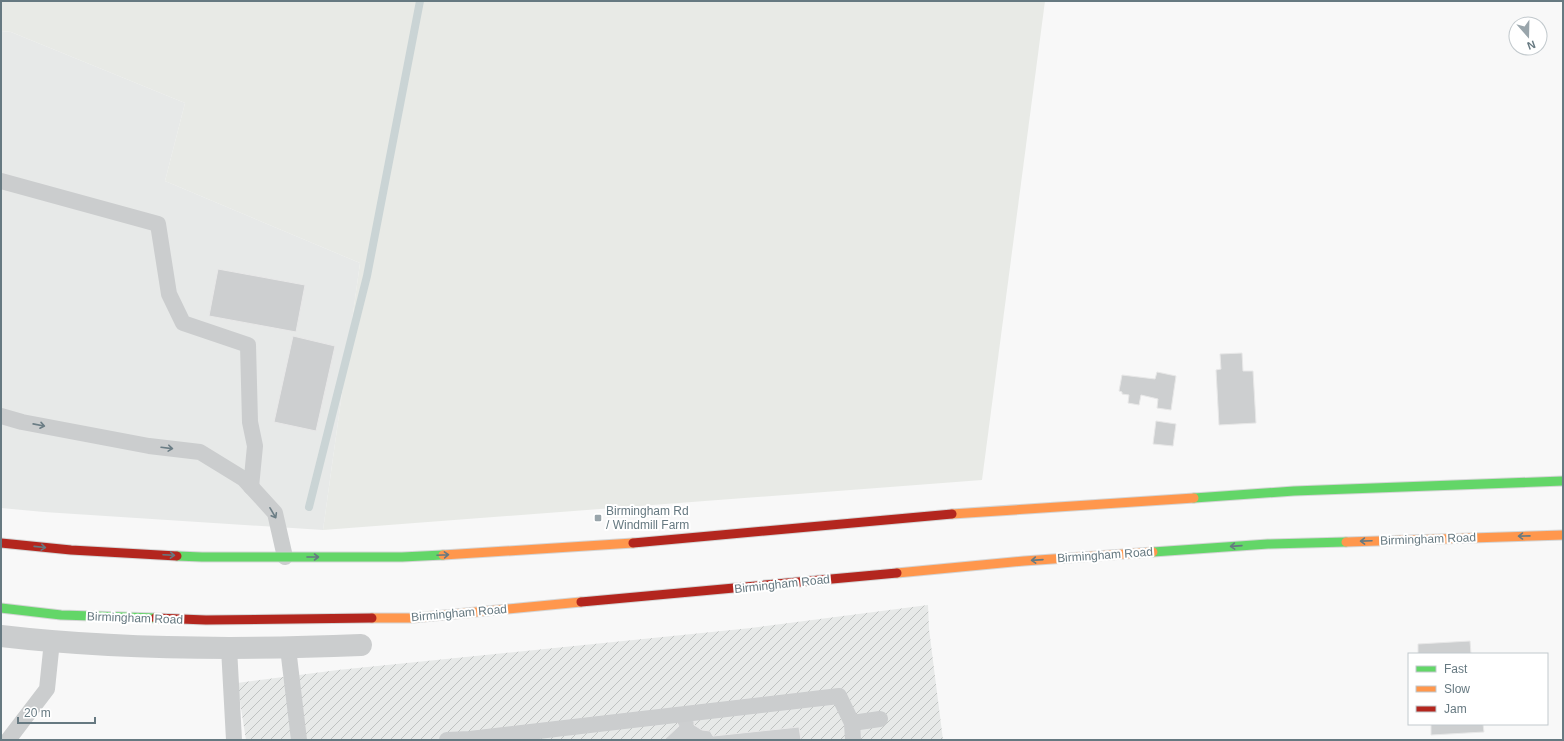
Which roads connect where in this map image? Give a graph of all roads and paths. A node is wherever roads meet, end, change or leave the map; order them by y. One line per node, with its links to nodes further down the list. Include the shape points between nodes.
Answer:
1 (1, 181): 4 (lane, via 158,224 169,294 184,323 248,345 250,422 255,446)
2 (1, 416): 4 (lane, one-way to 4, via 149,446 200,452 244,479)
3 (1563, 481): 7 (highway, one-way to 3, via 402,557 604,546 934,515 1294,491)
4 (251, 487): 7 (lane, one-way to 7, via 275,513)
5 (1563, 535): 8 (highway, Birmingham Road, one-way to 8, via 1268,544 1024,561 413,618 206,620 62,615)
6 (1, 543): 7 (highway, one-way to 7, via 71,550 187,556)
7 (285, 557)
8 (1, 608)
9 (1, 636): 10 (street)
10 (52, 641): 12 (street); 16 (lane, via 47,689)
11 (361, 645): 13 (street)
12 (229, 648): 13 (street); 17 (lane)
13 (288, 648): 18 (lane)
14 (880, 719): 15 (lane)
15 (852, 724): 19 (lane, via 839,696); 20 (lane)
16 (8, 740)
17 (234, 740)
18 (299, 740)
19 (447, 740)
20 (854, 740)

